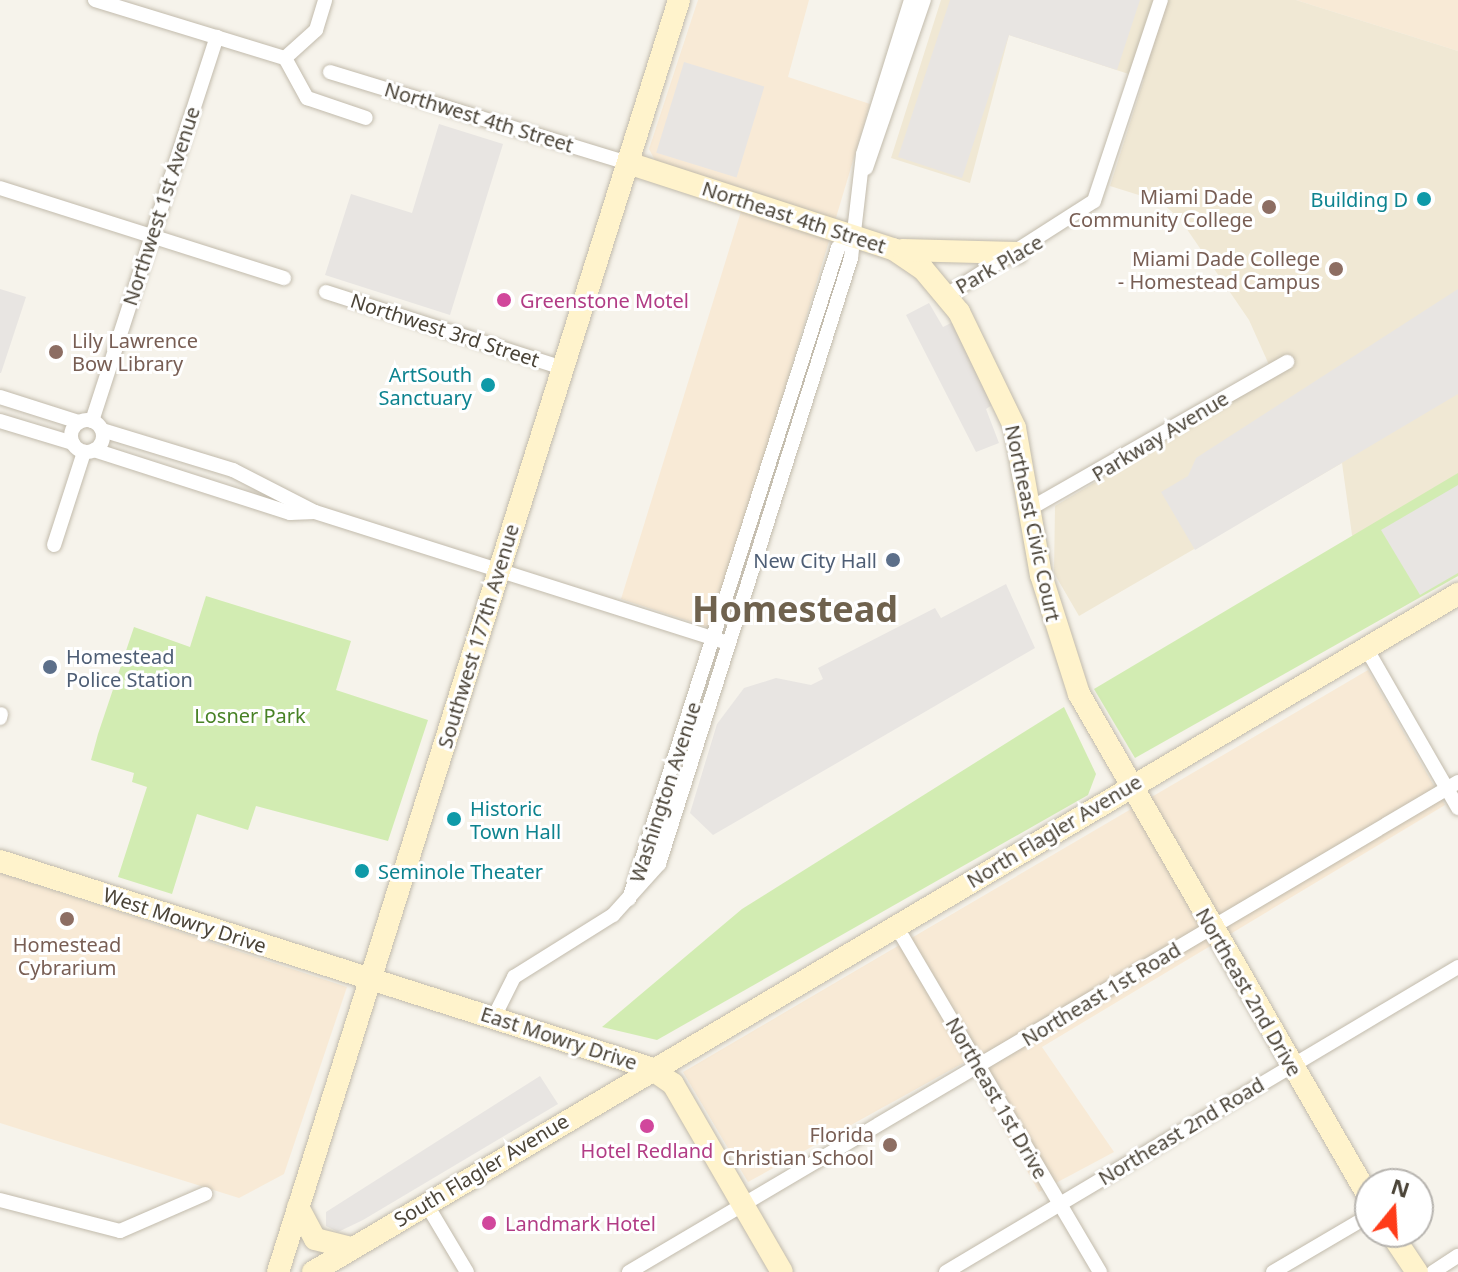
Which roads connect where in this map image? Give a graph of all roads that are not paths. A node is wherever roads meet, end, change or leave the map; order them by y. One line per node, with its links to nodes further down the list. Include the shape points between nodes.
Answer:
1 (95, 0): 8 (street)
2 (153, 0): 8 (street)
3 (325, 0): 10 (street, via 316,30)
4 (679, 0): 13 (street, Southwest 177th Avenue)
5 (911, 0): 14 (street, Washington Avenue, via 863,154)
6 (924, 0): 14 (street, Washington Avenue)
7 (1161, 0): 19 (street, Park Place, via 1090,205)
8 (148, 16): 9 (street)
9 (217, 37): 10 (street); 17 (street, Northwest 1st Avenue)
10 (285, 58): 12 (street, Northwest 4th Street, via 307,98)
11 (330, 72): 13 (street, Northwest 4th Street)
12 (366, 118)
13 (628, 163): 16 (street, Northeast 4th Street); 24 (street, Southwest 177th Avenue)
14 (866, 168): 16 (street, Washington Avenue)
15 (0, 188): 17 (street)
16 (850, 234): 18 (street, Northeast 4th Street); 38 (street, Washington Avenue, via 838,248); 39 (street, Washington Avenue, via 851,258)
17 (151, 235): 20 (street); 27 (street, Northwest 1st Avenue)
18 (893, 249): 19 (street); 22 (street, Northeast 4th Street)
19 (1017, 253): 22 (street, Park Place)
20 (284, 278)
21 (326, 292): 24 (street, Northwest 3rd Street)
22 (947, 295): 33 (street, Northeast Civic Court, via 1004,395)
23 (1287, 362): 33 (street, Parkway Avenue)
24 (563, 368): 36 (street, Southwest 177th Avenue)
25 (0, 397): 27 (street)
26 (0, 421): 28 (street)
27 (91, 425): 28 (street); 28 (street); 29 (street)
28 (84, 448): 30 (street); 35 (street)
29 (188, 456): 30 (street); 31 (street)
30 (181, 478): 32 (street)
31 (267, 488): 32 (street); 34 (street)
32 (262, 504): 34 (street)
33 (1031, 508): 41 (street, Northeast Civic Court, via 1068,670)
34 (315, 512): 36 (street)
35 (54, 545)
36 (499, 571): 38 (street); 49 (street, Southwest 177th Avenue)
37 (1458, 594): 40 (street, North Flagler Avenue)
38 (715, 639): 39 (street); 45 (street, Washington Avenue)
39 (730, 643): 45 (street, Washington Avenue, via 659,864)
40 (1365, 646): 41 (street, North Flagler Avenue); 42 (street)
41 (1128, 786): 46 (street, North Flagler Avenue); 47 (street, Northeast 2nd Drive)
42 (1452, 786): 43 (street); 47 (street, Northeast 1st Road)
43 (1458, 808)
44 (0, 861): 49 (street, West Mowry Drive)
45 (627, 903): 50 (street, via 514,977)
46 (895, 924): 52 (street, Northeast 1st Drive); 53 (street, North Flagler Avenue)
47 (1212, 928): 51 (street, Northeast 2nd Drive); 52 (street, Northeast 1st Road)
48 (1458, 967): 51 (street, Northeast 2nd Road)
49 (371, 978): 50 (street, East Mowry Drive); 60 (street, Southwest 177th Avenue)
50 (494, 1017): 53 (street, East Mowry Drive)
51 (1291, 1065): 54 (street, Northeast 2nd Drive); 56 (street, Northeast 2nd Road)
52 (979, 1067): 56 (street, Northeast 1st Drive); 58 (street, Northeast 1st Road)
53 (650, 1068): 58 (street, East Mowry Drive, via 673,1084); 59 (street, South Flagler Avenue)
54 (1354, 1172)
55 (205, 1194): 57 (street, via 120,1231)
56 (1058, 1203): 71 (street, Northeast 2nd Road); 72 (street, Northeast 1st Drive)
57 (1, 1204)
58 (743, 1204): 69 (street, Northeast 1st Road); 70 (street, East Mowry Drive)
59 (427, 1205): 62 (street, South Flagler Avenue); 68 (street)
60 (298, 1207): 62 (street, via 315,1239); 66 (street, Southwest 177th Avenue)
61 (1354, 1224): 73 (street)
62 (351, 1248): 67 (street, South Flagler Avenue)
63 (1401, 1248): 74 (street)
64 (1458, 1256): 65 (street)
65 (1439, 1268)
66 (278, 1272)
67 (313, 1272)
68 (467, 1272)
69 (629, 1272)
70 (782, 1272)
71 (946, 1272)
72 (1100, 1272)
73 (1273, 1272)
74 (1417, 1272)

